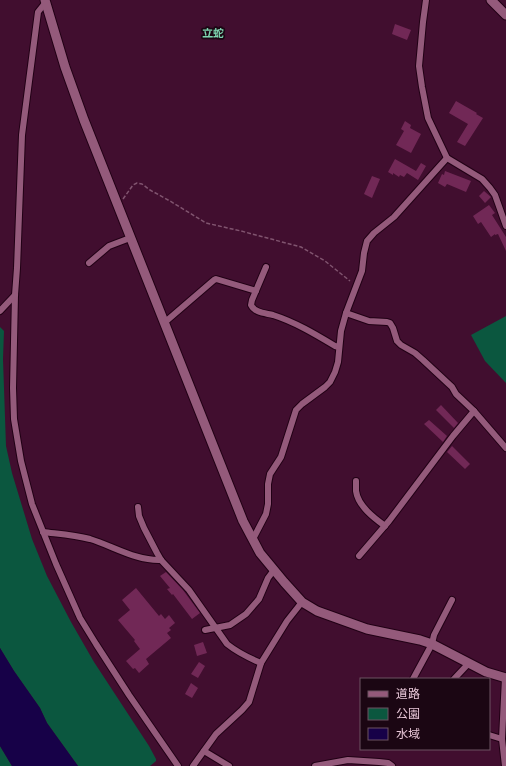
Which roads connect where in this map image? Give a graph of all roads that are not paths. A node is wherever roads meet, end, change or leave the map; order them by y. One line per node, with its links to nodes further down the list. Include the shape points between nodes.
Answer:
1 (426, 0): 5 (street, via 419,66 428,118)
2 (491, 0): 4 (street)
3 (45, 1): 7 (street, via 84,120); 11 (street, via 38,12 22,135)
4 (506, 16)
5 (447, 158): 6 (street, via 482,179 490,188); 13 (street, via 394,217 374,232 367,241 362,271)
6 (506, 226)
7 (130, 238): 8 (street, via 109,246); 14 (street)
8 (89, 263)
9 (266, 267): 10 (street)
10 (256, 291): 14 (street, via 216,279); 15 (street, via 251,305 253,309 296,324)
11 (15, 295): 12 (street); 21 (street, via 14,419 32,504)
12 (0, 311)
13 (346, 313): 15 (street); 16 (street, via 390,324 397,341 423,360)
14 (164, 323): 22 (street, via 243,521)
15 (339, 347): 22 (street, via 335,372 330,382 296,410 281,456 270,474 266,514)
16 (474, 411): 17 (street); 20 (street)
17 (506, 448)
18 (356, 481): 20 (street, via 356,492 361,503)
19 (138, 507): 24 (street, via 144,528)
20 (385, 526): 23 (street)
21 (43, 532): 24 (street, via 90,539 141,558); 39 (street, via 80,618)
22 (253, 539): 25 (street)
23 (359, 556)
24 (161, 560): 28 (street, via 189,590)
25 (274, 570): 27 (street); 28 (street, via 259,598 246,614 230,625)
26 (452, 600): 30 (street)
27 (302, 602): 30 (street, via 317,611 367,629); 31 (street)
28 (216, 628): 29 (street); 31 (street, via 231,648)
29 (204, 630)
30 (432, 644): 32 (street); 33 (street)
31 (261, 663): 38 (street, via 249,702 216,734)
32 (469, 663): 34 (street); 35 (street)
33 (413, 678)
34 (455, 678)
35 (506, 678): 37 (street)
36 (490, 735): 37 (street)
37 (502, 739): 44 (street)
38 (204, 751): 40 (street); 41 (street)
39 (178, 766)
40 (193, 766)
41 (229, 766)
42 (315, 766): 43 (street, via 348,760 388,763)
43 (392, 766)
44 (505, 766)

